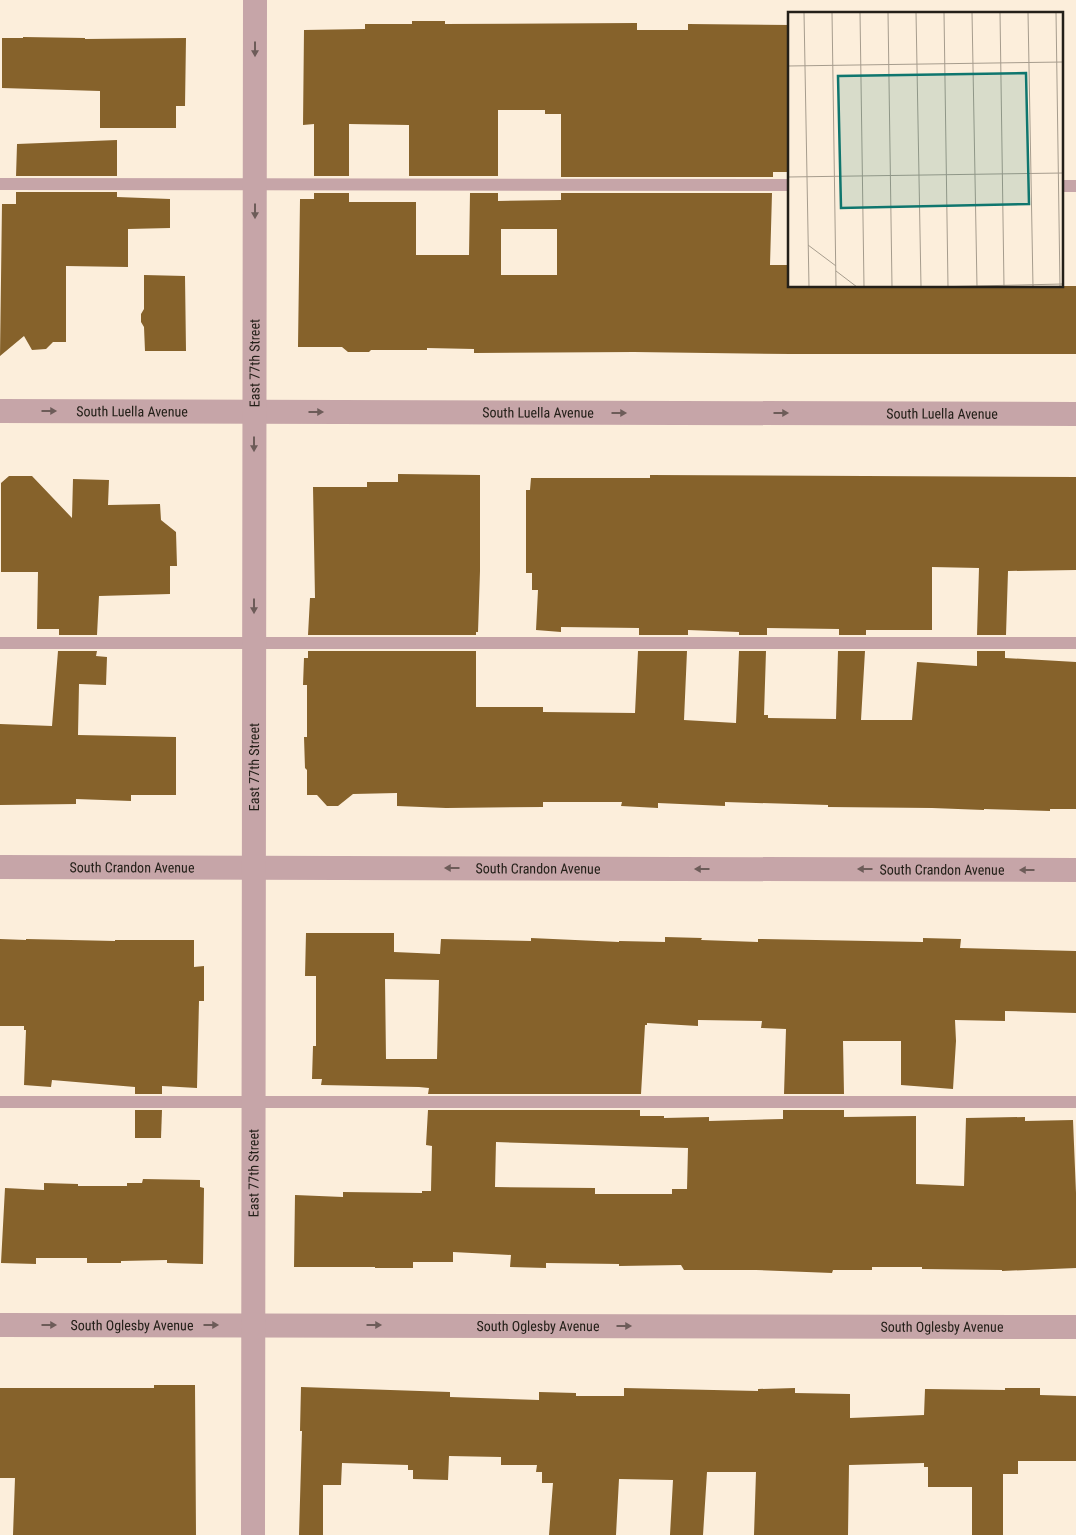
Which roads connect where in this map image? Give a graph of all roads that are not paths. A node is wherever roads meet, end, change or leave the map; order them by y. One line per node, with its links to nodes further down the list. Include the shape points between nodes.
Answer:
1 (254, 0): 3 (street, East 77th Street, one-way to 3)
2 (0, 184): 3 (lane)
3 (255, 184): 4 (lane); 6 (street, East 77th Street, one-way to 6)
4 (788, 186)
5 (0, 411): 6 (street, South Luella Avenue, one-way to 6)
6 (254, 412): 7 (street, South Luella Avenue, one-way to 7); 9 (street, East 77th Street, one-way to 9)
7 (1076, 414)
8 (0, 643): 9 (lane)
9 (254, 643): 10 (lane); 12 (street, East 77th Street)
10 (1076, 643)
11 (0, 867): 12 (street, South Crandon Avenue)
12 (254, 868): 13 (street, South Crandon Avenue, one-way to 12); 15 (street, East 77th Street)
13 (1076, 870)
14 (0, 1102): 15 (lane)
15 (254, 1102): 16 (lane); 18 (street, East 77th Street)
16 (1076, 1102)
17 (0, 1325): 18 (street, South Oglesby Avenue, one-way to 18)
18 (254, 1325): 19 (street, South Oglesby Avenue, one-way to 19); 20 (street, East 77th Street)
19 (1076, 1327)
20 (253, 1535)

